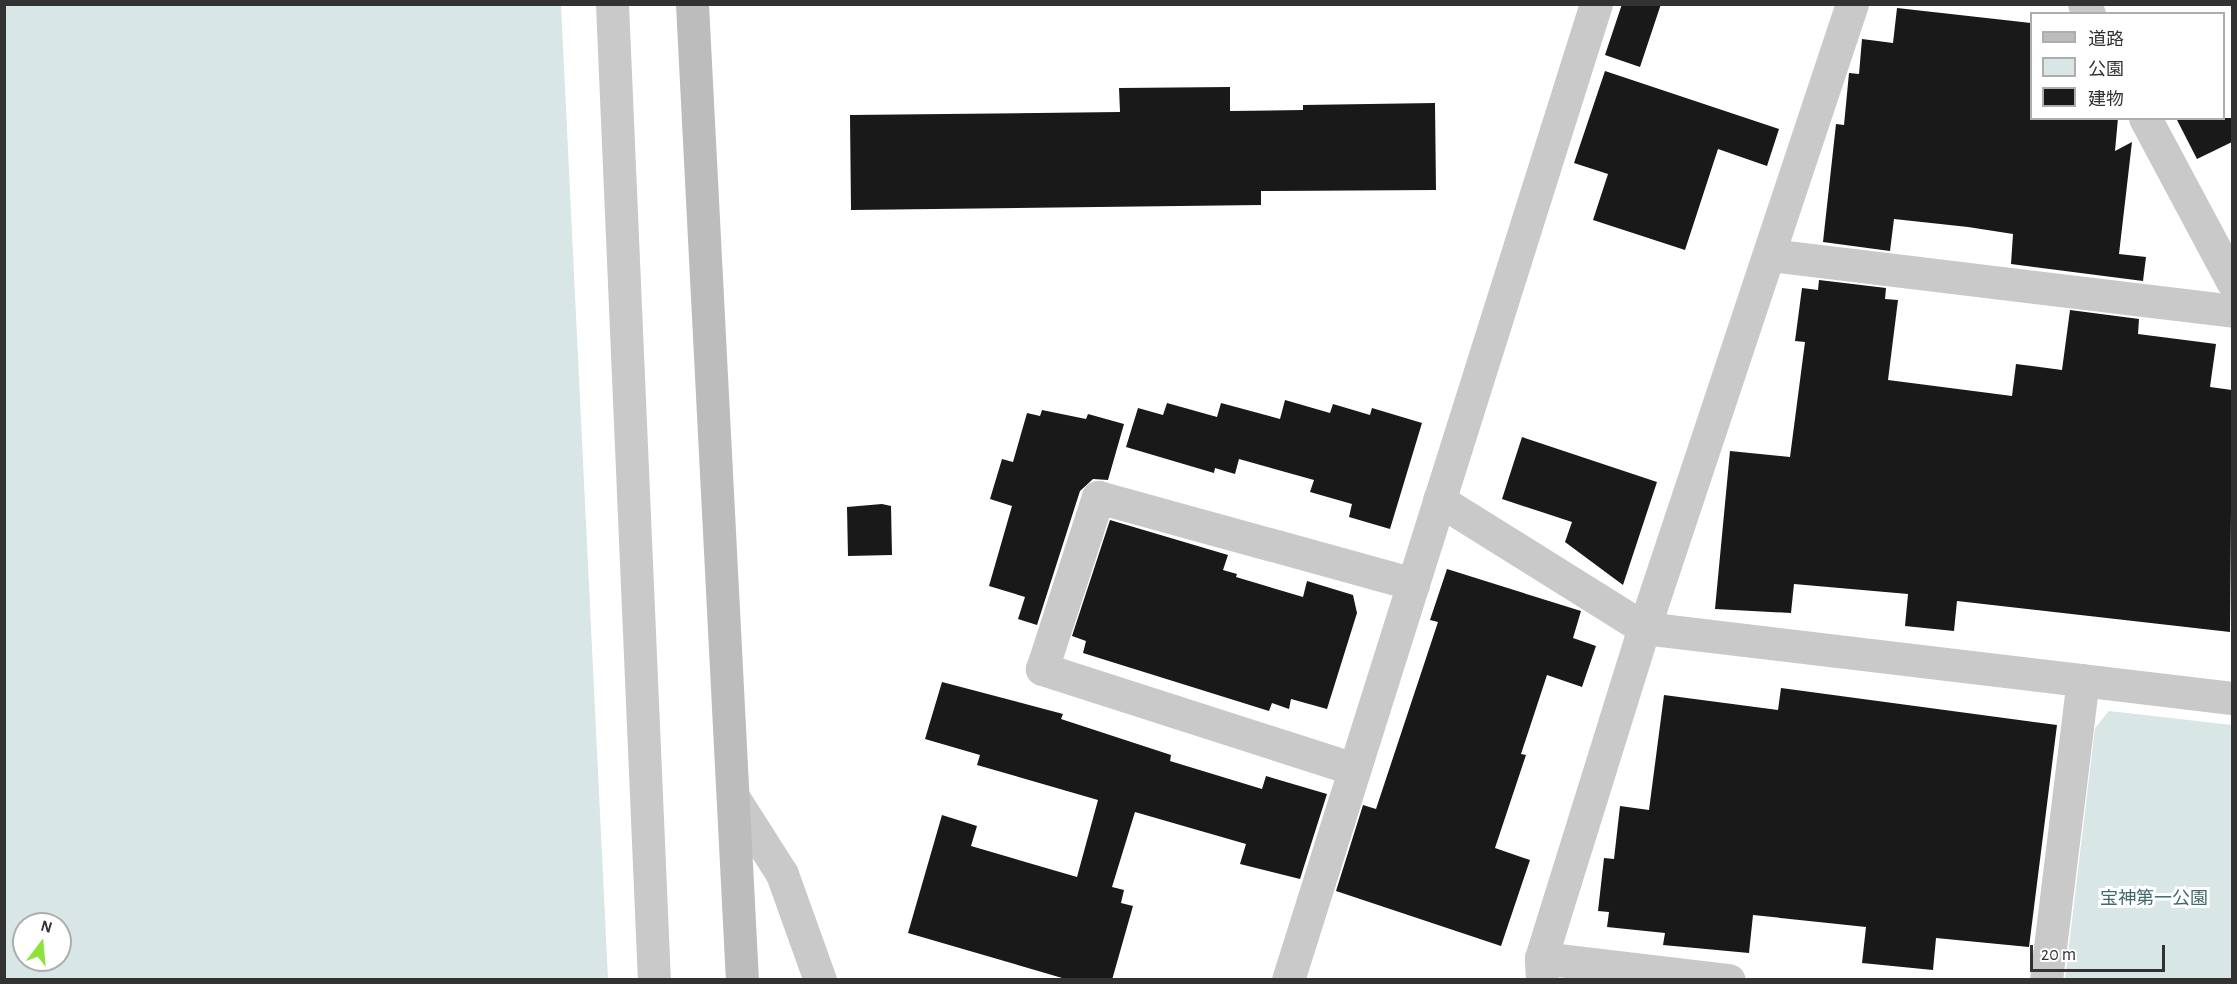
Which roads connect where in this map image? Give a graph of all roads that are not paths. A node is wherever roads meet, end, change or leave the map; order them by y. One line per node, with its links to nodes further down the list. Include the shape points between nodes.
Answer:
1 (612, 4): 17 (street)
2 (692, 4): 15 (street)
3 (1596, 4): 9 (street)
4 (1852, 4): 6 (street)
5 (2146, 120): 7 (street)
6 (1771, 255): 8 (street); 11 (street)
7 (2232, 281)
8 (2232, 311)
9 (1439, 500): 10 (street); 11 (street)
10 (1413, 584): 14 (street); 14 (street, via 1098,497 1042,669)
11 (1644, 628): 12 (street); 16 (street)
12 (2083, 680): 13 (street); 22 (street)
13 (2232, 698)
14 (1354, 769): 20 (street)
15 (733, 797): 18 (street); 19 (street, via 782,874)
16 (1541, 969): 21 (street)
17 (654, 980)
18 (742, 980)
19 (820, 980)
20 (1288, 980)
21 (1730, 980)
22 (2046, 980)

